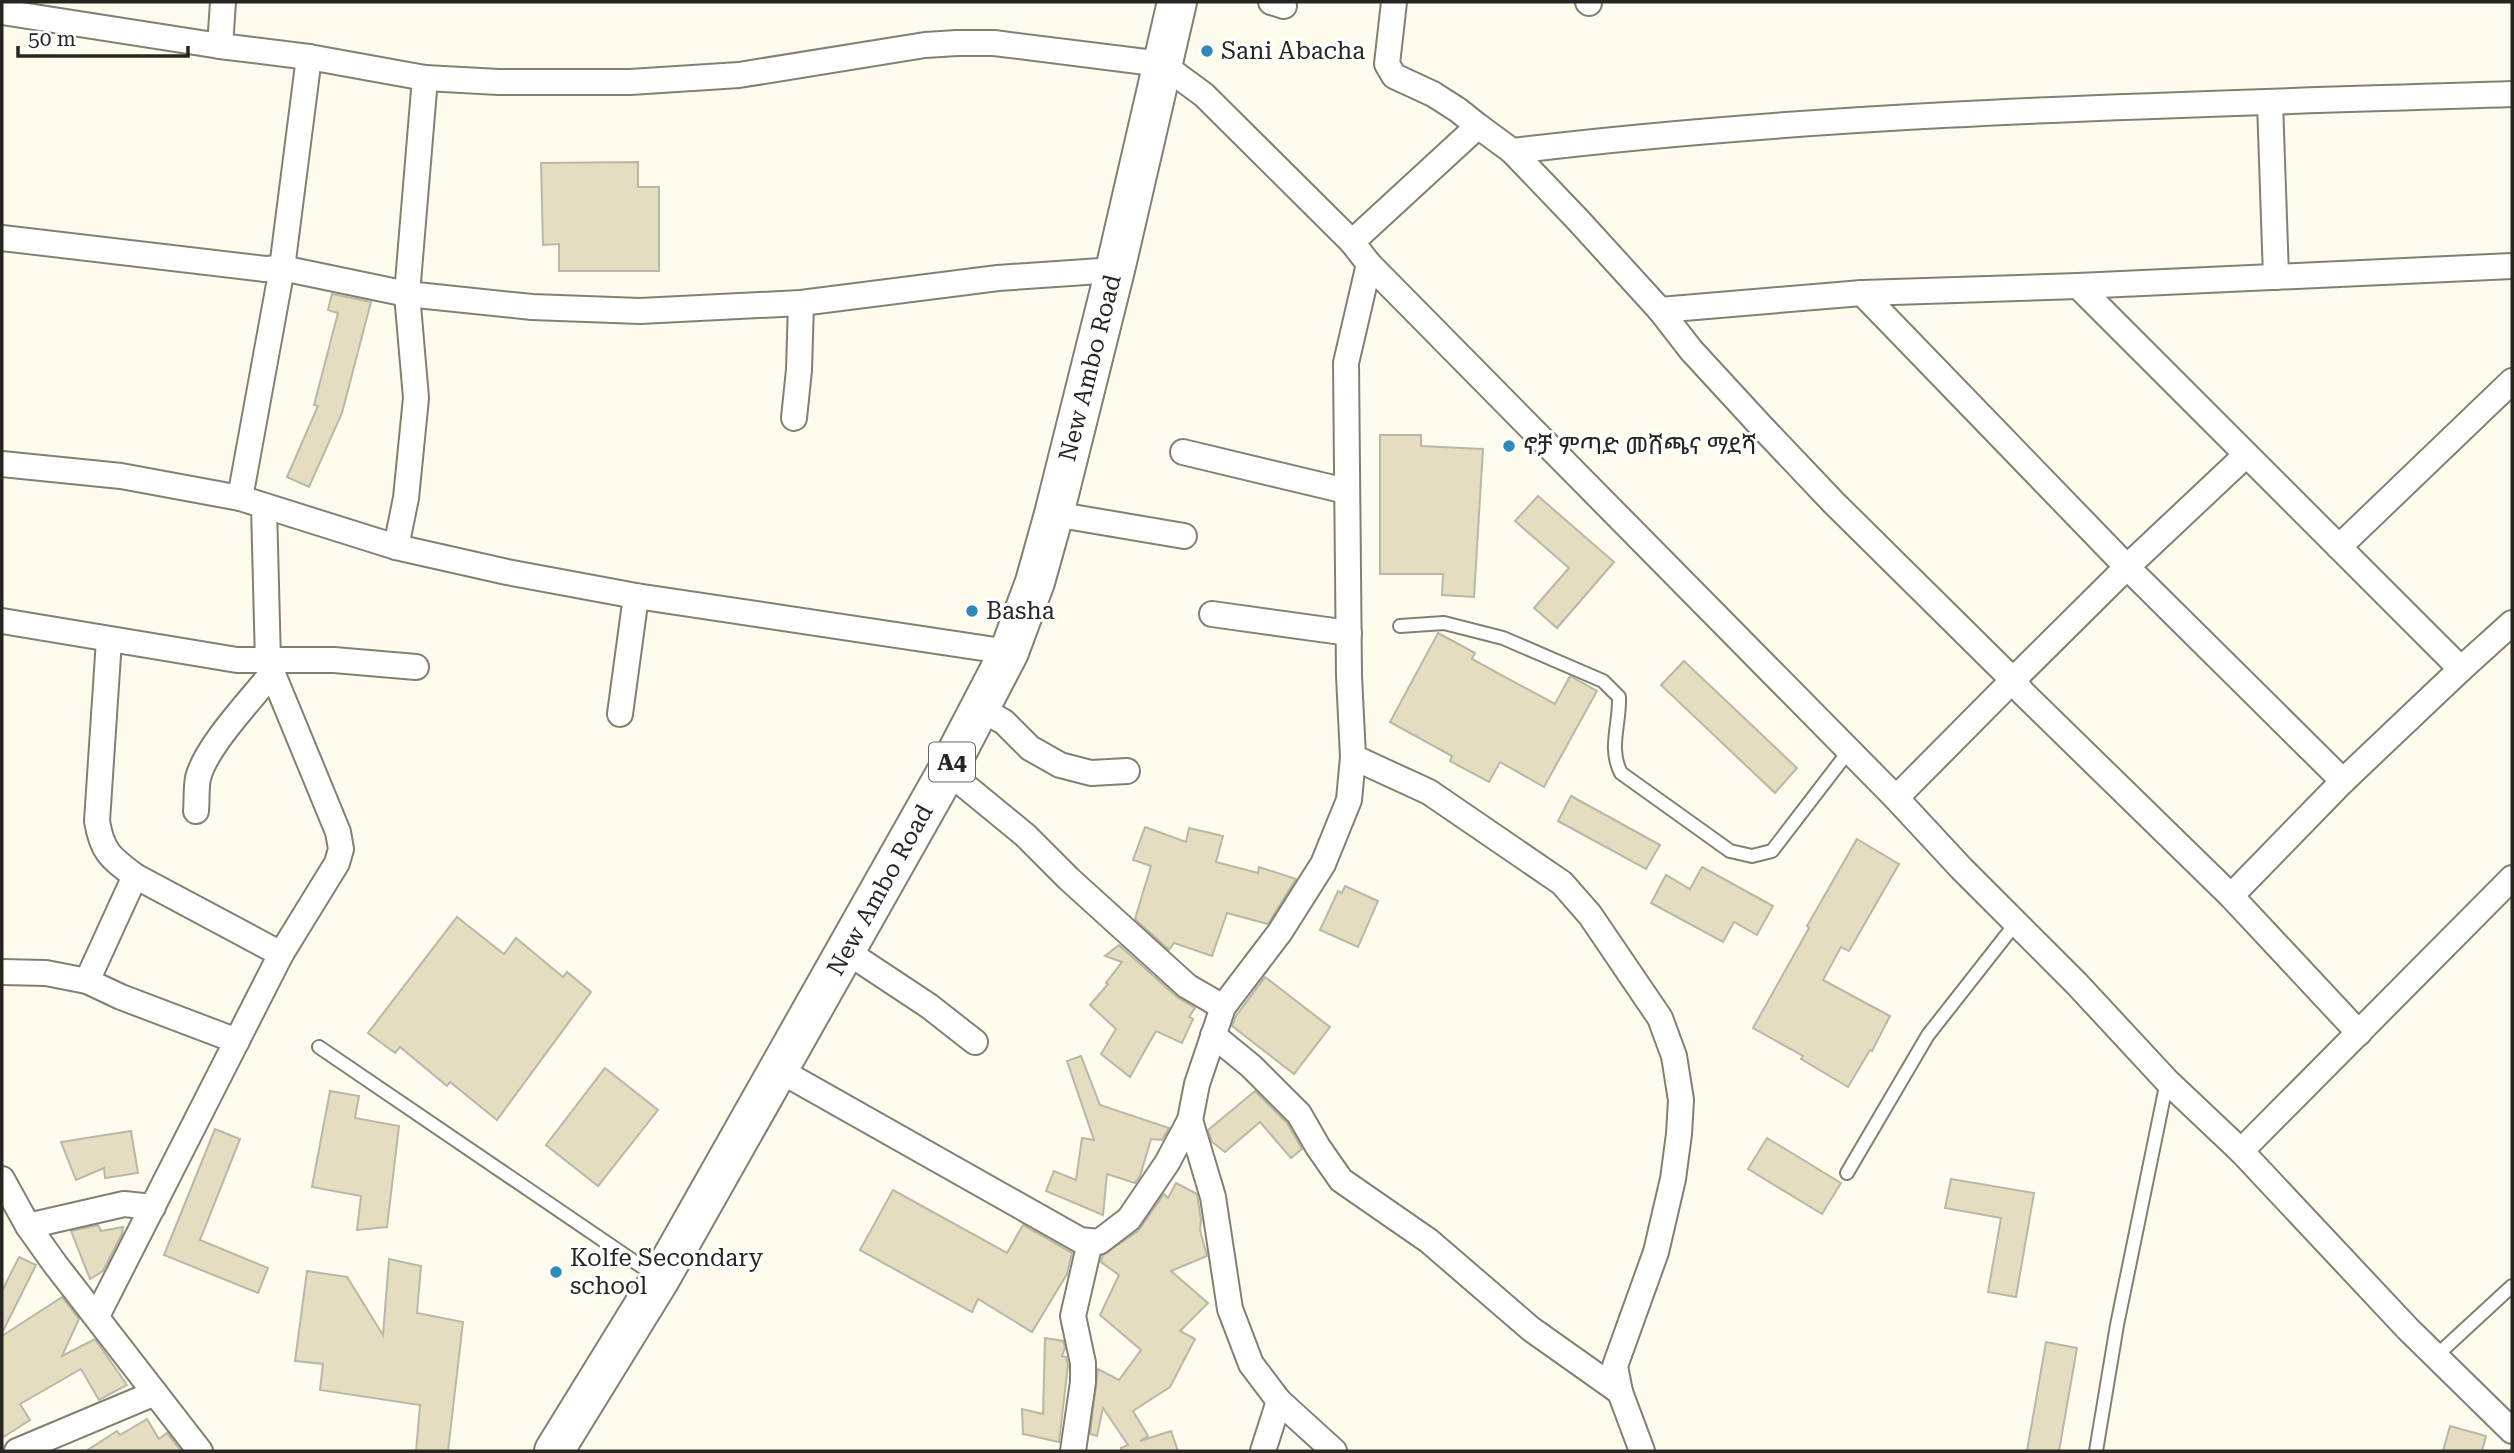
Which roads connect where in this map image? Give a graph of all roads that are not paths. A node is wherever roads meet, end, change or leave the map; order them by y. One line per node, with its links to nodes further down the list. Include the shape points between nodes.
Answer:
1 (223, 2): 5 (street)
2 (1177, 2): 7 (main road, New Ambo Road / A4)
3 (1394, 2): 11 (street, via 1387,64 1395,76 1433,94)
4 (2, 12): 5 (street)
5 (220, 46): 6 (street)
6 (309, 57): 8 (street); 17 (street)
7 (1162, 64): 8 (street, via 994,43 925,45 739,75 630,82); 14 (street, via 1204,95); 18 (main road, New Ambo Road / A4)
8 (425, 78): 22 (street)
9 (2512, 94): 10 (street)
10 (2270, 102): 12 (street, via 1873,120); 19 (street)
11 (1478, 126): 12 (street); 14 (street)
12 (1512, 151): 24 (street)
13 (2, 238): 17 (street)
14 (1352, 242): 15 (street)
15 (1369, 264): 30 (street, via 1346,363); 52 (street)
16 (2512, 266): 19 (street)
17 (282, 268): 22 (street); 31 (street)
18 (1115, 270): 23 (street, via 998,278); 33 (main road, New Ambo Road / A4)
19 (2276, 277): 20 (street)
20 (2078, 286): 21 (street); 28 (street)
21 (1862, 293): 24 (street); 37 (street)
22 (407, 294): 23 (street, via 640,312); 35 (street, via 416,398)
23 (801, 303): 26 (street)
24 (1660, 310): 49 (street, via 1690,351 1833,502)
25 (2512, 382): 36 (street)
26 (794, 418)
27 (1183, 452): 30 (street)
28 (2246, 455): 36 (street); 37 (street)
29 (2, 464): 31 (street, via 121,476)
30 (1346, 491): 43 (street)
31 (240, 498): 32 (street)
32 (264, 507): 35 (street); 47 (street)
33 (1054, 514): 34 (street); 45 (main road, New Ambo Road / A4)
34 (1184, 536)
35 (396, 547): 38 (street)
36 (2339, 547): 48 (street)
37 (2127, 567): 49 (street); 56 (street)
38 (636, 596): 45 (street); 51 (street)
39 (1212, 614): 43 (street)
40 (2, 621): 44 (street)
41 (2512, 623): 48 (street)
42 (1400, 626): 52 (lane, via 1444,623 1503,638 1603,681 1619,697 1613,747 1621,774 1730,850 1752,856 1772,851)
43 (1349, 634): 53 (street)
44 (109, 640): 47 (street); 59 (street, via 97,821 110,858)
45 (1009, 652): 50 (main road, New Ambo Road / A4)
46 (416, 667): 47 (street, via 334,660)
47 (270, 668): 58 (street, via 203,765); 64 (street, via 334,821 341,849 328,880)
48 (2461, 668): 56 (street)
49 (2012, 680): 57 (street); 61 (street)
50 (981, 709): 54 (main road, New Ambo Road / A4); 55 (street, via 1060,765 1091,773)
51 (620, 714)
52 (1848, 752): 57 (street)
53 (1353, 757): 67 (street, via 1349,800 1323,864 1280,932); 86 (street, via 1429,792 1562,883 1590,915 1660,1018 1674,1056 1681,1100 1679,1134 1656,1252 1615,1366)
54 (947, 771): 63 (main road, New Ambo Road / A4); 67 (street, via 1025,835 1187,986)
55 (1127, 771)
56 (2343, 780): 61 (street)
57 (1896, 798): 62 (street)
58 (196, 811)
59 (135, 876): 64 (street); 66 (street)
60 (2512, 878): 68 (street)
61 (2231, 896): 68 (street)
62 (2016, 923): 74 (street); 77 (lane, via 1928,1035)
63 (846, 951): 71 (street); 73 (main road, New Ambo Road / A4)
64 (281, 954): 70 (street)
65 (2, 972): 66 (street, via 46,973)
66 (87, 981): 70 (street)
67 (1223, 1007): 69 (street)
68 (2359, 1032): 76 (street)
69 (1213, 1035): 75 (street); 86 (street, via 1298,1114 1342,1180 1429,1241 1531,1329)
70 (237, 1041): 79 (street)
71 (975, 1042)
72 (319, 1047): 82 (lane)
73 (779, 1070): 81 (street); 82 (main road, New Ambo Road / A4)
74 (2167, 1081): 76 (street); 97 (lane)
75 (1189, 1120): 81 (street, via 1129,1219 1099,1242); 88 (street, via 1213,1197 1230,1309 1251,1364)
76 (2241, 1151): 85 (street)
77 (1847, 1173)
78 (2, 1179): 80 (street)
79 (153, 1207): 80 (street, via 124,1204); 84 (street)
80 (28, 1226): 84 (street)
81 (1090, 1242): 93 (street, via 1073,1316 1083,1382)
82 (660, 1279): 92 (main road, New Ambo Road / A4)
83 (2512, 1286): 85 (lane)
84 (97, 1316): 87 (street)
85 (2436, 1356): 89 (street)
86 (1620, 1392): 96 (street)
87 (155, 1393): 90 (street); 91 (street)
88 (1279, 1401): 94 (street); 95 (street)
89 (2512, 1431)
90 (17, 1451)
91 (200, 1451)
92 (554, 1451)
93 (1073, 1451)
94 (1263, 1451)
95 (1334, 1451)
96 (1642, 1451)
97 (2096, 1451)

